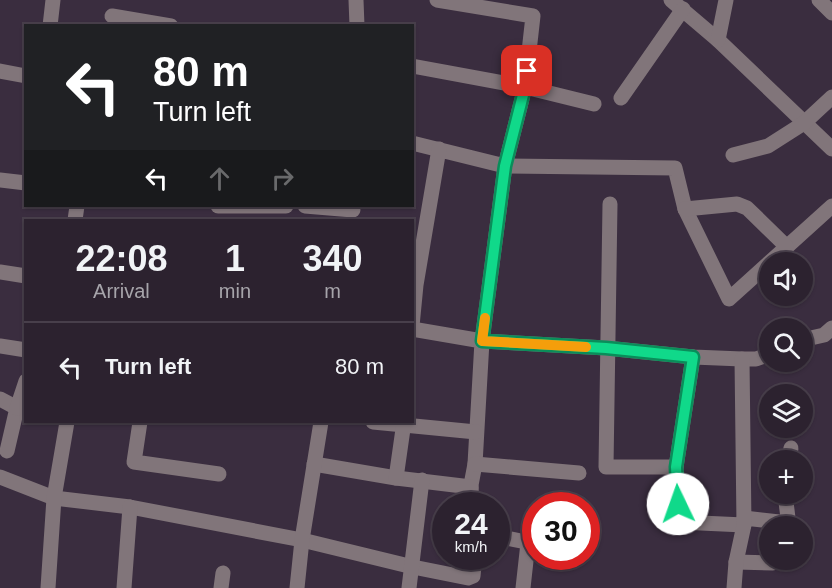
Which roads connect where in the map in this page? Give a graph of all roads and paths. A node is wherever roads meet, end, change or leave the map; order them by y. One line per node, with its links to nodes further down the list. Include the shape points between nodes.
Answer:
1 (53, 0): 10 (street)
2 (115, 0): 9 (street)
3 (356, 0): 12 (street)
4 (437, 0): 17 (street, via 533,16)
5 (726, 0): 13 (street)
6 (819, 0): 8 (street)
7 (677, 5): 13 (street); 19 (street)
8 (832, 13)
9 (112, 21): 11 (street)
10 (50, 24)
11 (147, 24)
12 (357, 24)
13 (718, 40): 21 (street)
14 (414, 66): 17 (street)
15 (0, 71): 16 (street)
16 (24, 76)
17 (525, 87): 20 (street); 26 (street)
18 (832, 97): 21 (street)
19 (621, 98)
20 (594, 104)
21 (804, 123): 23 (street); 25 (street, via 768,146)
22 (414, 143): 24 (street)
23 (832, 149)
24 (439, 150): 26 (street); 37 (street)
25 (733, 155)
26 (505, 166): 32 (street, via 675,168); 41 (street)
27 (0, 180): 28 (street)
28 (24, 183)
29 (610, 204): 43 (street)
30 (832, 206): 34 (street)
31 (313, 207): 33 (street)
32 (685, 209): 34 (street, via 737,204 747,208); 34 (street, via 729,298)
33 (352, 212)
34 (786, 246)
35 (0, 272): 36 (street)
36 (24, 276)
37 (414, 306)
38 (414, 328): 41 (street)
39 (829, 335): 40 (street)
40 (813, 338)
41 (482, 341): 43 (street); 55 (street)
42 (0, 346): 44 (street)
43 (606, 348): 45 (street); 59 (street, via 606,467)
44 (24, 350)
45 (693, 357): 47 (street); 59 (street)
46 (759, 358): 47 (street)
47 (742, 359): 69 (street)
48 (24, 387): 50 (street)
49 (0, 399): 50 (street)
50 (17, 408): 56 (street)
51 (67, 423): 67 (street)
52 (140, 423): 61 (street, via 134,462)
53 (321, 423): 57 (street)
54 (403, 423): 55 (street); 63 (street)
55 (476, 432): 58 (street)
56 (7, 451)
57 (314, 464): 63 (street); 71 (street)
58 (475, 464): 60 (street); 65 (street)
59 (676, 467): 69 (street, via 679,522)
60 (579, 473)
61 (219, 474)
62 (0, 477): 67 (street)
63 (396, 478): 64 (street)
64 (422, 480): 65 (street); 74 (street)
65 (471, 487): 66 (street)
66 (471, 492)
67 (54, 498): 68 (street); 77 (street)
68 (130, 507): 71 (street); 78 (street)
69 (744, 522): 70 (street); 72 (street)
70 (759, 523)
71 (303, 540): 74 (street); 79 (street)
72 (736, 562): 73 (street); 82 (street)
73 (759, 563)
74 (413, 567): 75 (street, via 468,578); 80 (street)
75 (473, 570)
76 (527, 570): 81 (street)
77 (48, 588)
78 (124, 588)
79 (297, 588)
80 (409, 588)
81 (523, 588)
82 (734, 588)

